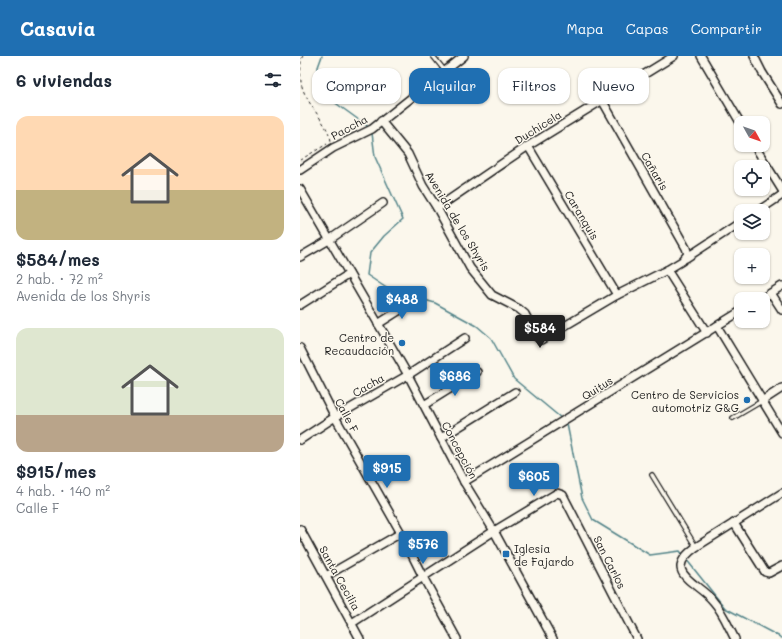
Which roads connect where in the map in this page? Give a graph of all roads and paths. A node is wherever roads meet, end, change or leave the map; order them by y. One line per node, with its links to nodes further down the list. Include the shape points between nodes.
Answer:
1 (303, 56): 18 (path, via 301,81 309,102 320,116 332,141)
2 (433, 56): 7 (lane)
3 (464, 56): 8 (street, Paccha)
4 (674, 56): 9 (street, Duchicela)
5 (702, 56): 14 (street)
6 (754, 56): 13 (street)
7 (443, 68)
8 (449, 68)
9 (649, 71)
10 (409, 99): 15 (street, Paccha)
11 (596, 104): 16 (street, Duchicela)
12 (604, 104): 28 (street, Cañaris, via 682,241)
13 (782, 104)
14 (736, 116)
15 (381, 121): 19 (street, Paccha, via 372,129 333,148); 25 (street, Avenida de los Shyris, via 408,154 422,186)
16 (528, 146): 25 (street, Duchicela); 34 (street, Caranquis)
17 (758, 152): 21 (street)
18 (300, 160)
19 (300, 170)
20 (300, 189): 27 (street, Concepción)
21 (782, 190)
22 (782, 195): 24 (street)
23 (383, 203): 27 (street)
24 (768, 204)
25 (437, 208): 34 (street, Avenida de los Shyris, via 470,268 492,295 525,314 538,339 543,339)
26 (734, 226): 28 (street, Avenida de los Shyris)
27 (329, 240): 29 (street); 31 (street, Concepción)
28 (687, 256): 30 (street, Avenida de los Shyris)
29 (300, 257)
30 (667, 270): 34 (street, Avenida de los Shyris); 41 (street)
31 (350, 274): 36 (street); 39 (street, Concepción)
32 (782, 286): 33 (street)
33 (771, 293): 37 (street)
34 (617, 295)
35 (416, 300): 39 (street)
36 (300, 305)
37 (782, 310)
38 (734, 315): 40 (street, Quitus)
39 (378, 324): 46 (street, Concepción)
40 (717, 326): 41 (street, Quitus); 49 (street)
41 (707, 333): 57 (street, Quitus)
42 (465, 338): 46 (street, Cacha)
43 (300, 348): 44 (street, Calle F)
44 (302, 358): 51 (street, Calle F)
45 (477, 372): 50 (street)
46 (408, 375): 50 (street, Concepción); 51 (street, Cacha)
47 (782, 388): 49 (street)
48 (515, 392): 54 (street)
49 (762, 401): 52 (lane); 53 (street)
50 (424, 405): 54 (street, Concepción)
51 (335, 417): 55 (street, Cacha); 62 (street, Calle F)
52 (733, 418)
53 (782, 433)
54 (441, 438): 57 (street, Concepción)
55 (300, 440)
56 (652, 475): 63 (lane)
57 (464, 482): 61 (street, Concepción)
58 (782, 493): 59 (street)
59 (734, 523): 63 (street); 64 (street, via 765,572 769,573)
60 (300, 529): 65 (street, Santa Cecilia)
61 (494, 531): 66 (street); 70 (street, Concepción); 71 (street, San Carlos, via 557,493 563,495)
62 (401, 533): 65 (street); 66 (street, Calle F)
63 (696, 547): 72 (street, via 685,556 682,568 684,576 715,602)
64 (782, 566)
65 (326, 576): 67 (street, Santa Cecilia)
66 (423, 577): 67 (street); 69 (street, Calle F)
67 (352, 623): 68 (street, Santa Cecilia)
68 (360, 639)
69 (457, 639)
70 (553, 639)
71 (637, 639)
72 (735, 639)

